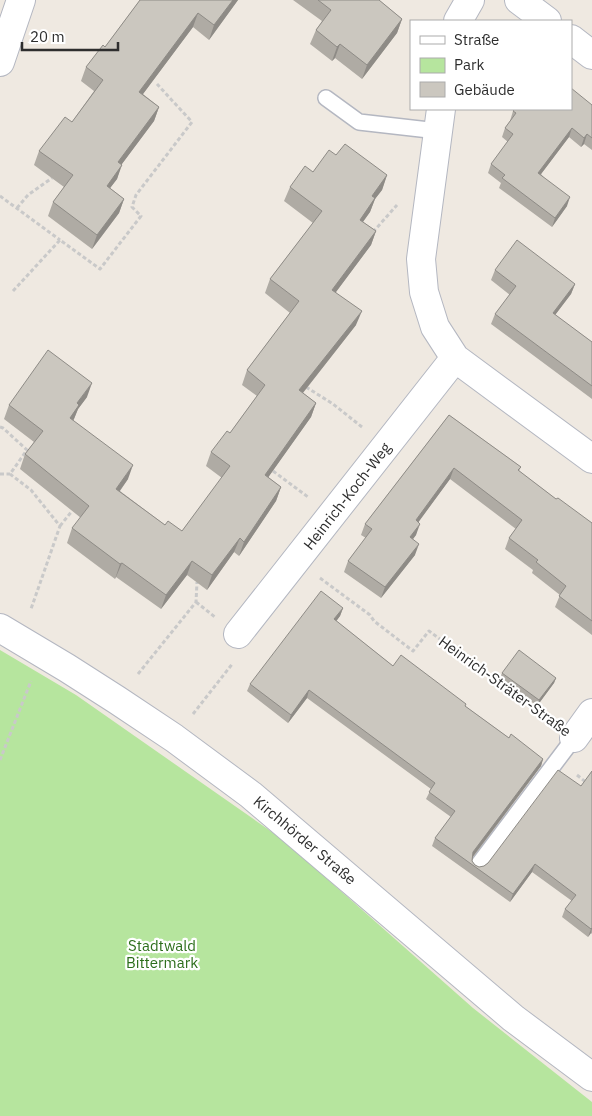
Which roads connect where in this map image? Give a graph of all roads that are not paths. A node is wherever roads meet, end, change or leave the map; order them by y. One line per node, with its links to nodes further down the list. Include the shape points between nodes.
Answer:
1 (21, 0): 8 (street)
2 (470, 0): 4 (street)
3 (519, 0): 5 (street)
4 (459, 20)
5 (546, 20)
6 (572, 40): 7 (street)
7 (592, 55)
8 (0, 62)
9 (326, 98): 10 (lane, via 359,122)
10 (439, 120): 11 (street, via 421,259 424,292 435,327)
11 (455, 358): 12 (street); 14 (street, Heinrich-Koch-Weg)
12 (592, 459)
13 (0, 628): 18 (street, Kirchhörder Straße, via 174,738 251,795 513,1018)
14 (238, 634)
15 (592, 713): 16 (street, Heinrich-Sträter-Straße)
16 (574, 738): 17 (lane)
17 (478, 865)
18 (592, 1077)

